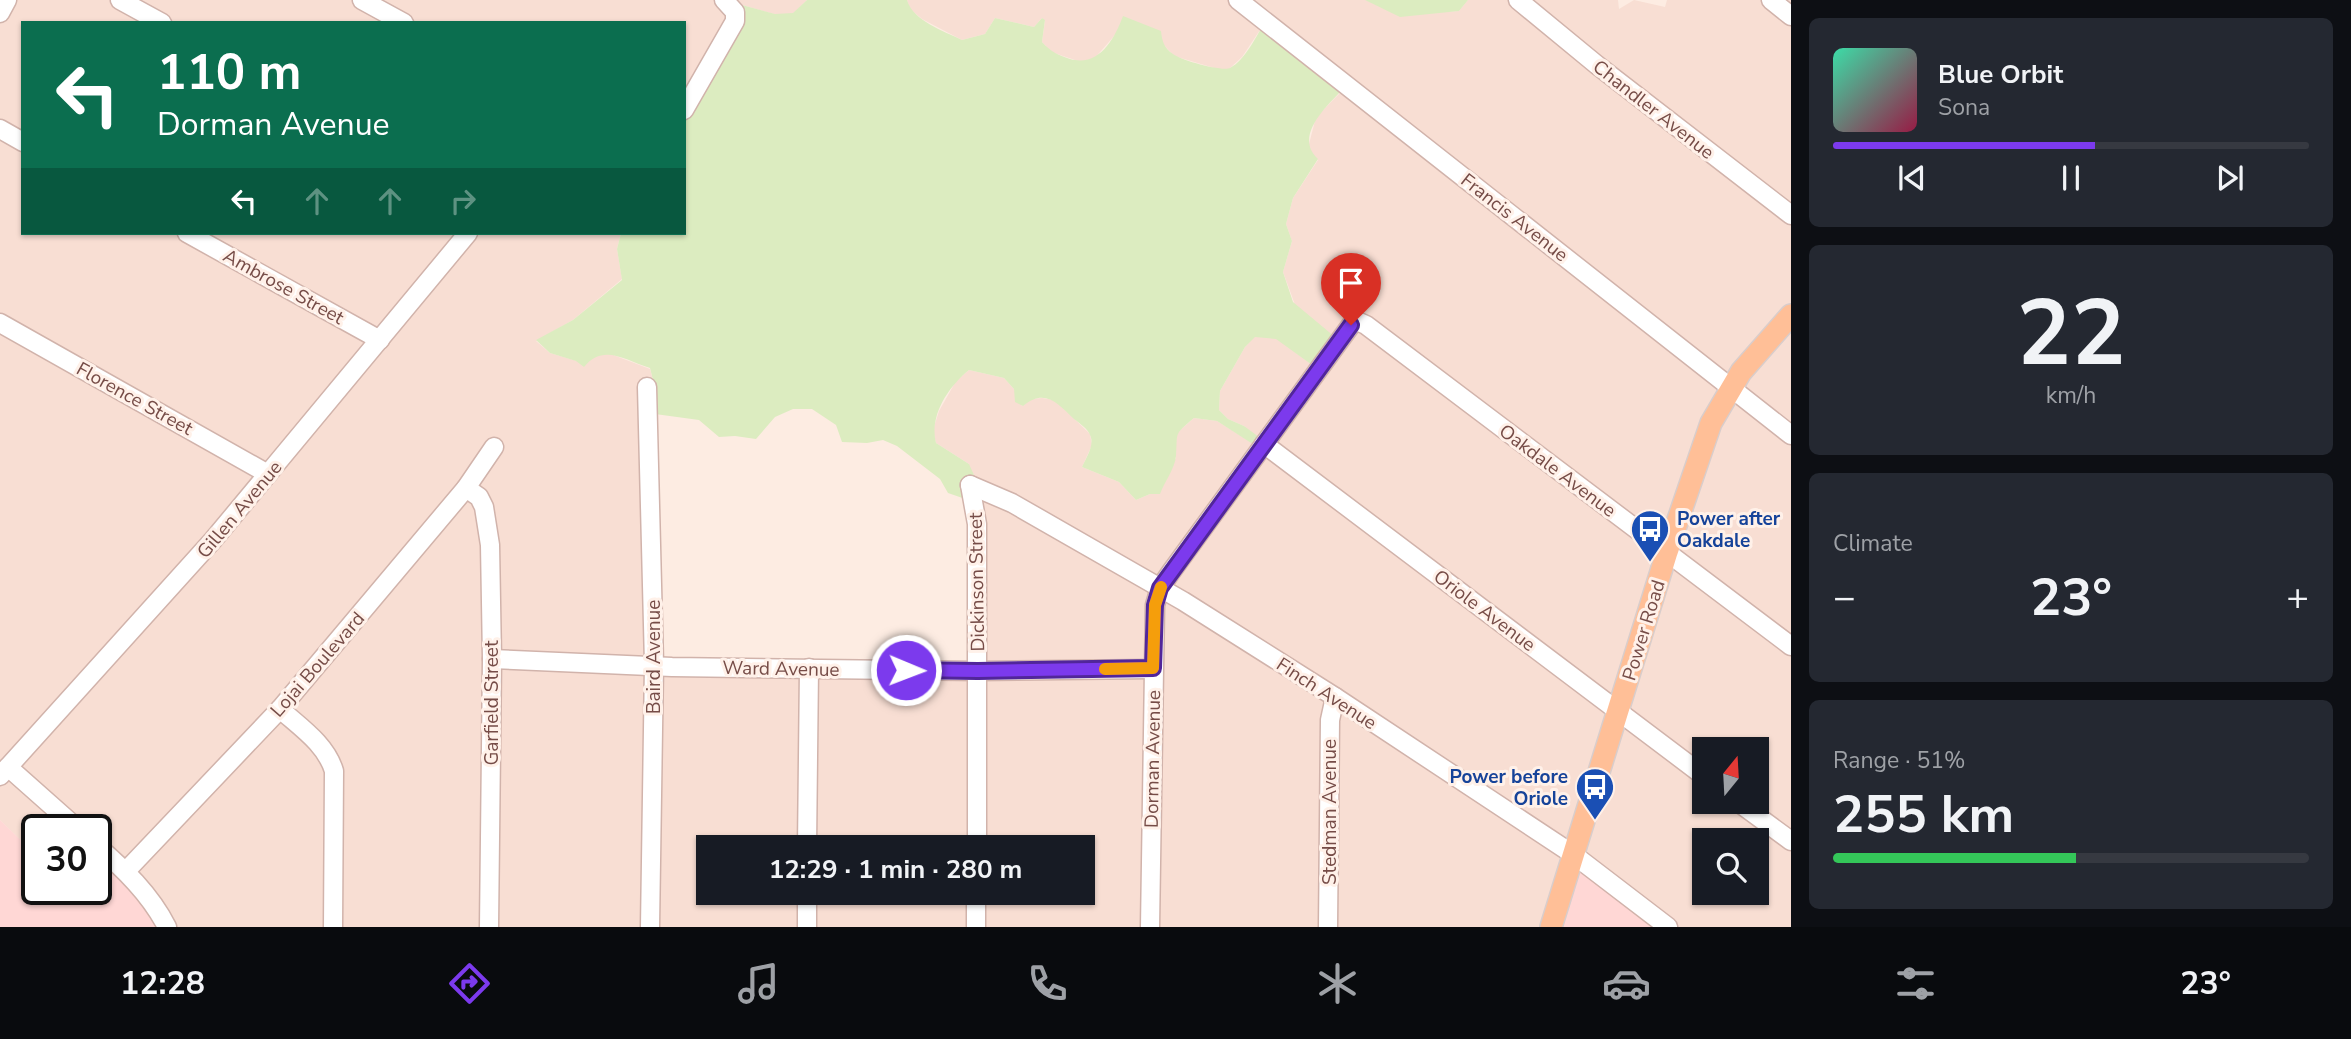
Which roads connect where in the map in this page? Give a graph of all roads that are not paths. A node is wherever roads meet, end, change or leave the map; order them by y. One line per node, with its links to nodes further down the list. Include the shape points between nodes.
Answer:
1 (7, 0): 8 (street)
2 (120, 0): 10 (street)
3 (362, 0): 11 (street)
4 (1238, 0): 23 (street, Francis Avenue)
5 (1518, 0): 15 (street, Chandler Avenue)
6 (1771, 0): 9 (street)
7 (729, 6): 12 (street, via 735,21)
8 (0, 13)
9 (1791, 16)
10 (158, 21)
11 (400, 21)
12 (686, 107)
13 (0, 129): 14 (street)
14 (21, 141)
15 (1791, 215)
16 (191, 235): 21 (street, Ambrose Street)
17 (466, 235): 21 (street, Gillen Avenue)
18 (1791, 316): 23 (main road, Power Road)
19 (1357, 321): 25 (street, Dorman Avenue); 30 (street, Oakdale Avenue)
20 (0, 323): 27 (street, Florence Street)
21 (380, 340): 27 (street, Gillen Avenue)
22 (647, 387): 34 (street, Baird Avenue)
23 (1730, 387): 24 (street, Francis Avenue); 30 (main road, Power Road, via 1711,423)
24 (1791, 435)
25 (1264, 444): 31 (street, Dorman Avenue); 40 (street, Oriole Avenue)
26 (494, 447): 29 (street, Lojai Boulevard)
27 (268, 474): 42 (street, Gillen Avenue)
28 (971, 485): 31 (street, Finch Avenue, via 1012,503); 37 (street, Dickinson Street, via 977,524)
29 (466, 488): 33 (street, Garfield Street, via 479,496 488,520); 39 (street, Lojai Boulevard)
30 (1667, 552): 32 (street, Oakdale Avenue); 40 (main road, Power Road)
31 (1160, 588): 36 (street, Dorman Avenue); 38 (street, Finch Avenue)
32 (1791, 646)
33 (492, 659): 34 (street, Ward Avenue); 55 (street, Garfield Street)
34 (654, 664): 35 (street, Ward Avenue); 56 (street, Baird Avenue)
35 (809, 668): 37 (street, Ward Avenue); 45 (street)
36 (1153, 668): 37 (street, Ward Avenue); 59 (street, Dorman Avenue)
37 (978, 671): 46 (street, Dickinson Street)
38 (1335, 697): 48 (street, Finch Avenue); 60 (street, Stedman Avenue, via 1330,720)
39 (280, 709): 50 (street, Lojai Boulevard); 54 (street, via 321,746 334,771)
40 (1618, 710): 41 (street, Oriole Avenue); 48 (main road, Power Road)
41 (1692, 767)
42 (4, 772): 43 (street)
43 (58, 814)
44 (1754, 814): 47 (street)
45 (807, 835)
46 (977, 835)
47 (1791, 841)
48 (1574, 855): 61 (main road, Power Road); 62 (street, Finch Avenue)
49 (112, 859): 50 (street)
50 (126, 871): 53 (street)
51 (807, 905): 57 (street)
52 (976, 905): 58 (street)
53 (167, 927)
54 (332, 927)
55 (489, 927)
56 (650, 927)
57 (807, 927)
58 (976, 927)
59 (1150, 927)
60 (1328, 927)
61 (1551, 927)
62 (1668, 927)

